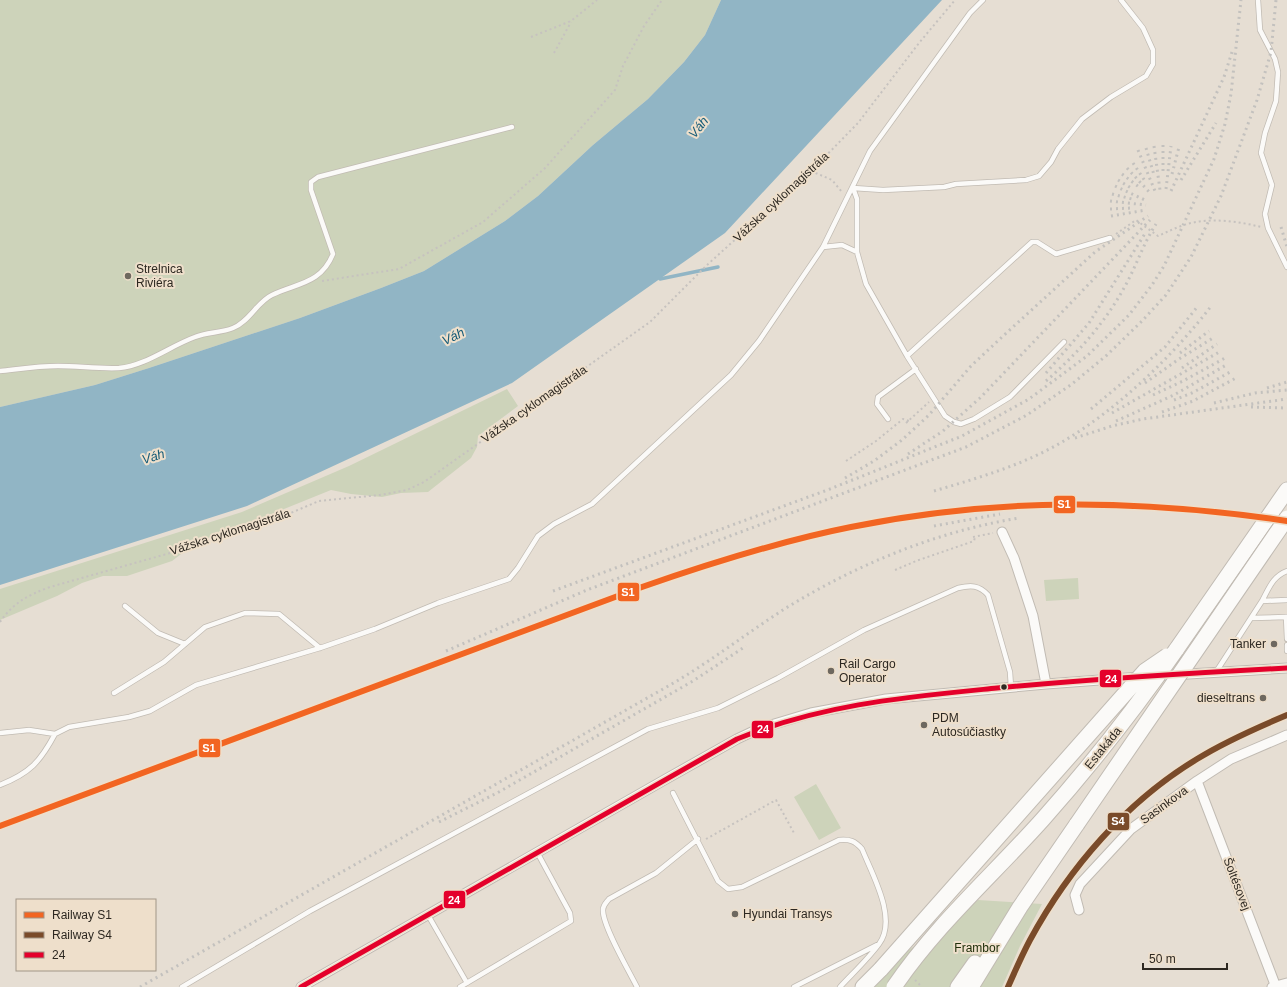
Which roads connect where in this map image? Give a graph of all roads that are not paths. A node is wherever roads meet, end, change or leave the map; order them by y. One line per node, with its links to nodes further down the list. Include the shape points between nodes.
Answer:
1 (983, 0): 5 (lane, via 970,13 870,151)
2 (1121, 0): 5 (lane, via 1143,28 1153,50 1153,64 1146,76 1111,97 1082,119 1039,176 1026,180 944,187 883,190)
3 (1258, 0): 9 (lane, via 1260,30 1278,72 1276,101 1261,153 1272,185 1265,214 1268,228)
4 (512, 127): 13 (lane, via 330,173 311,182 314,200 333,254 330,261 307,283 271,295 243,322 233,328 196,336 141,362 120,368 57,366)
5 (853, 188): 7 (lane); 8 (lane, via 857,199)
6 (1110, 238): 11 (lane, via 1056,254 1037,242 1032,242)
7 (823, 247): 8 (lane, via 842,245); 28 (lane, via 759,341 731,375 592,504 554,524 538,536 509,579)
8 (857, 252): 11 (lane, via 866,284)
9 (1287, 267)
10 (1064, 342): 12 (lane, via 1010,397 961,424 945,416)
11 (907, 356): 12 (lane)
12 (916, 369): 14 (lane, via 878,397 877,404)
13 (0, 371)
14 (888, 419)
15 (1287, 490): 29 (main road, Estakáda)
16 (1287, 518): 44 (main road, Estakáda, bridge)
17 (1002, 532): 33 (street, via 1014,558 1033,616)
18 (1287, 571): 20 (lane, via 1273,579)
19 (1287, 600): 20 (lane)
20 (1262, 601): 23 (lane)
21 (125, 606): 26 (lane, via 158,634)
22 (1287, 617): 23 (lane); 24 (lane)
23 (1251, 618): 32 (lane)
24 (1287, 627): 25 (lane)
25 (1287, 639)
26 (185, 644): 28 (lane, via 205,627 245,613 279,614); 35 (lane, via 164,662)
27 (1287, 646): 30 (lane)
28 (320, 648): 37 (lane, via 196,685 150,711 70,727)
29 (1176, 650): 56 (main road, bridge, via 1145,671); 57 (main road, Estakáda, bridge, via 1094,760 1042,820 933,936)
30 (1287, 651)
31 (1287, 668): 32 (street)
32 (1216, 672): 33 (street)
33 (1046, 684): 34 (street)
34 (1012, 687): 43 (street, via 886,700 811,713 758,729); 50 (lane, via 988,596 973,585 958,588 864,630 718,708 648,729 310,911)
35 (114, 693)
36 (0, 733): 37 (lane, via 29,730)
37 (55, 734): 40 (lane, via 43,756 28,772)
38 (1287, 735): 39 (street, Sasinkova, via 1231,759)
39 (1197, 781): 45 (street, Sasinkova, via 1131,829 1080,884 1075,895); 60 (street, Šoltésovej)
40 (0, 785)
41 (673, 793): 42 (lane)
42 (698, 839): 47 (lane, via 718,881 724,888 732,889 742,887 839,840 856,843 862,849 886,914 887,929); 53 (lane, via 656,873 610,899 603,908 605,921)
43 (537, 852): 46 (street); 48 (lane, via 570,913 571,921)
44 (1020, 907): 58 (main road); 59 (main road, Estakáda)
45 (1079, 910)
46 (428, 915): 48 (lane); 51 (street)
47 (880, 943): 54 (lane); 55 (lane)
48 (467, 983): 52 (lane)
49 (1287, 983): 60 (street)
50 (182, 987)
51 (301, 987)
52 (460, 987)
53 (636, 987)
54 (794, 987)
55 (840, 987)
56 (863, 987)
57 (894, 987)
58 (958, 987)
59 (971, 987)
60 (1275, 987)

